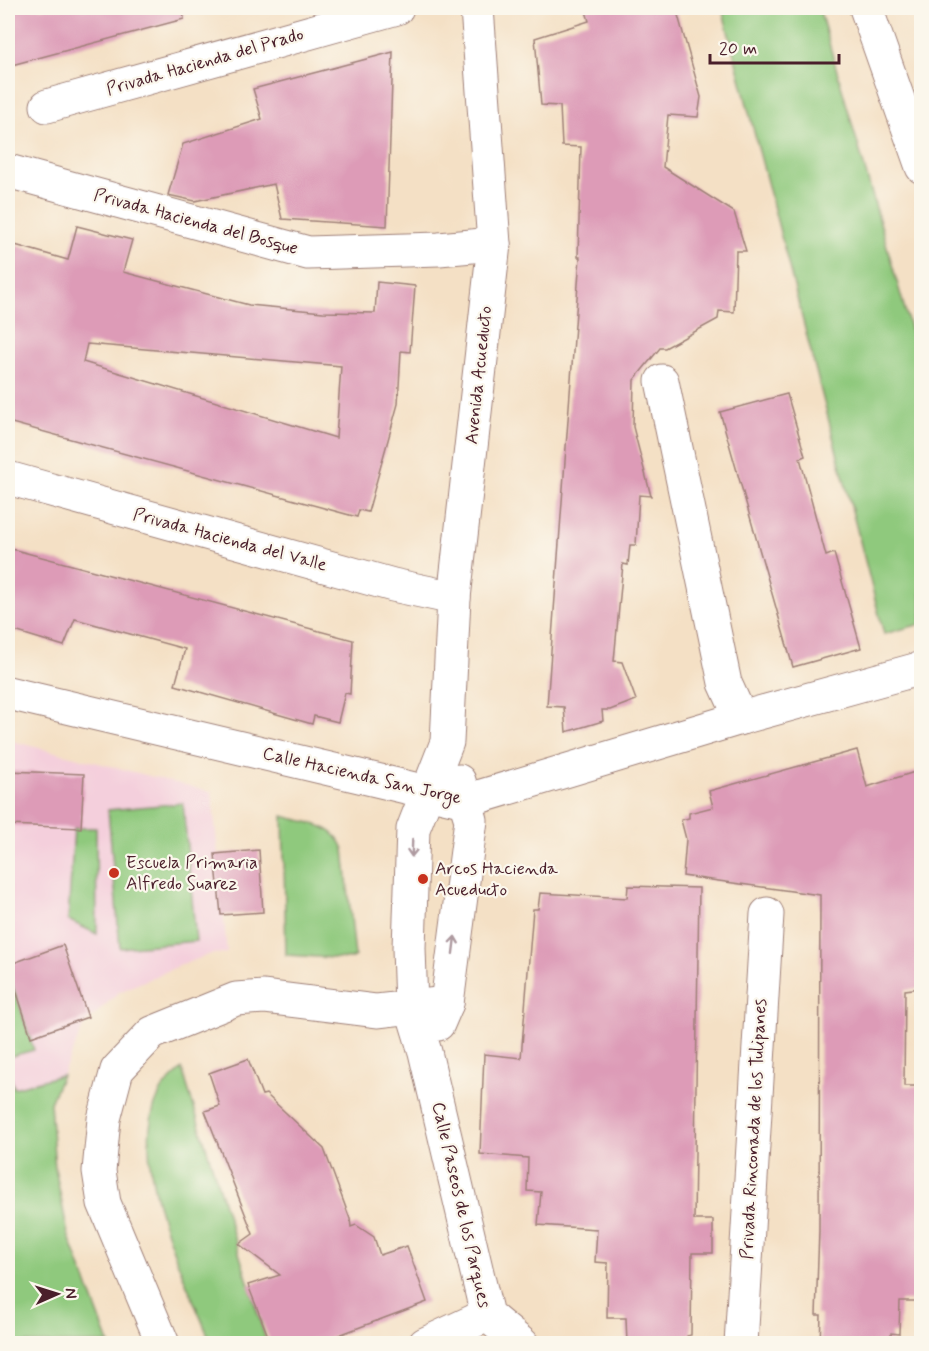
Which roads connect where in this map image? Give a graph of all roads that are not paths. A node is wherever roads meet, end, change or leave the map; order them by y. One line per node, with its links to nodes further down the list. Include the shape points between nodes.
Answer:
1 (397, 8): 4 (street, Privada Hacienda del Prado)
2 (477, 8): 7 (street, Avenida Acueducto)
3 (866, 8): 5 (street)
4 (47, 106)
5 (921, 167)
6 (8, 171): 7 (street, Privada Hacienda del Bosque, via 308,253)
7 (494, 244): 10 (street, Avenida Acueducto)
8 (662, 381): 13 (street, via 725,683)
9 (8, 478): 10 (street, Privada Hacienda del Valle, via 393,585)
10 (454, 598): 14 (street, Avenida Acueducto)
11 (921, 668): 13 (street, Calle Hacienda San Jorge)
12 (8, 693): 15 (street, Calle Hacienda San Jorge)
13 (741, 718): 16 (street, Calle Hacienda San Jorge)
14 (447, 741): 15 (street, Avenida Acueducto); 16 (street, Avenida Acueducto)
15 (426, 792): 16 (street, Calle Hacienda San Jorge); 19 (street, Avenida Acueducto, one-way to 19, via 413,829)
16 (465, 801): 18 (street, Avenida Acueducto, one-way to 16, via 471,820)
17 (767, 914): 25 (street, Privada Rinconada de los Tulipanes)
18 (447, 1003): 19 (street); 20 (street)
19 (411, 1006): 20 (street, Calle Paseos de los Parques); 22 (street, via 377,1011 264,997 236,999 152,1033 117,1070 104,1119 99,1171 104,1203)
20 (425, 1052): 21 (street, Calle Paseos de los Parques)
21 (488, 1315): 23 (street); 24 (street, Calle Paseos de los Parques)
22 (163, 1344)
23 (425, 1344)
24 (522, 1344)
25 (741, 1344)

